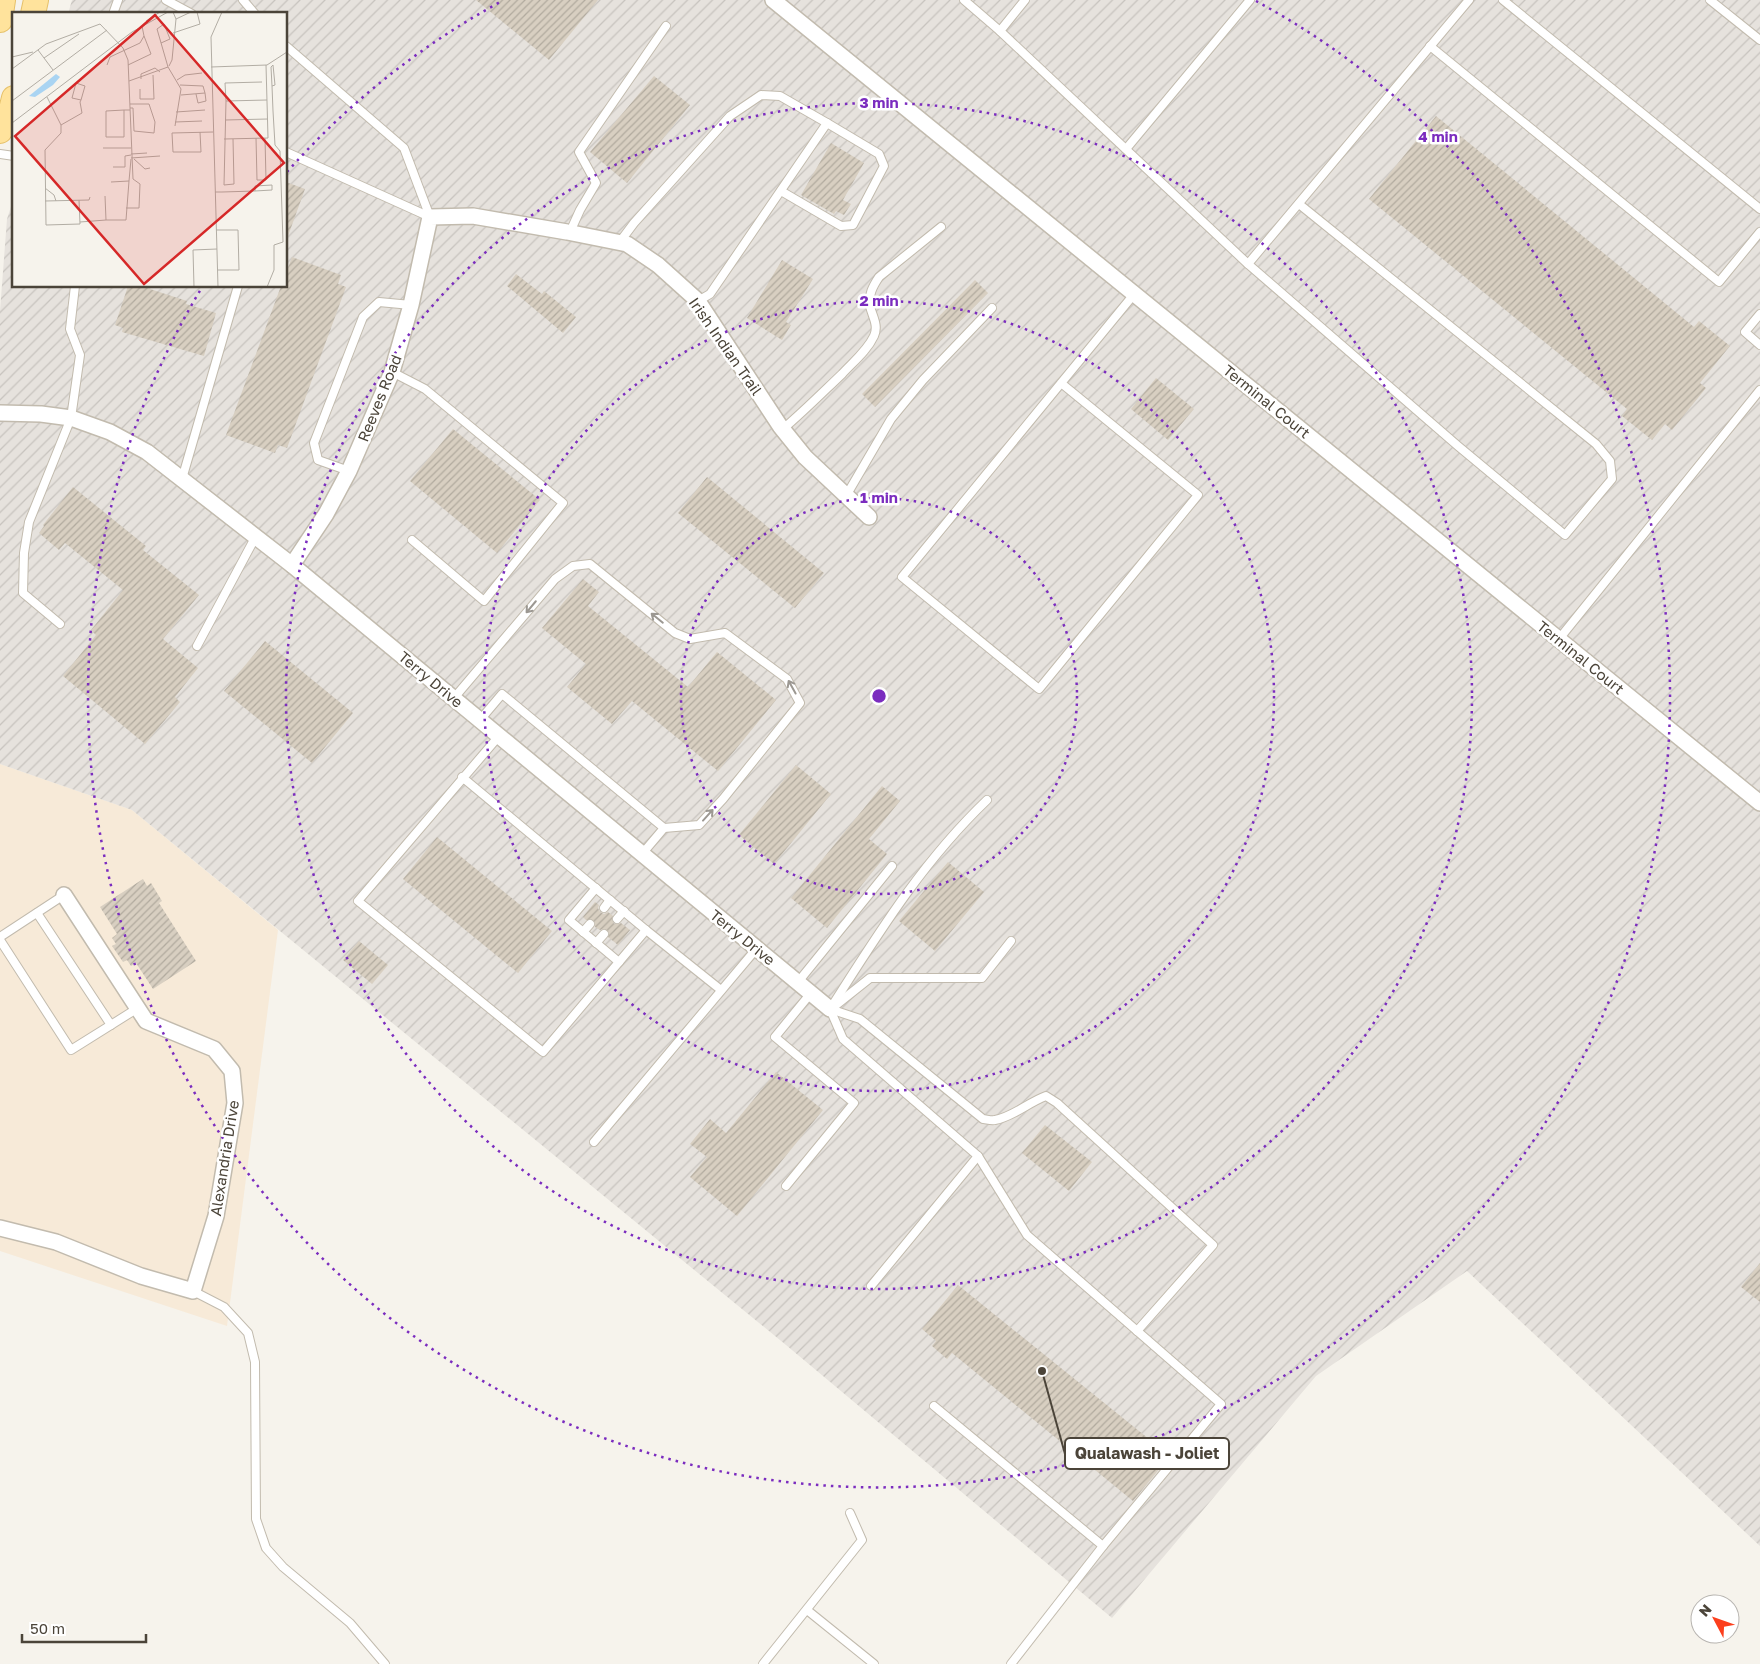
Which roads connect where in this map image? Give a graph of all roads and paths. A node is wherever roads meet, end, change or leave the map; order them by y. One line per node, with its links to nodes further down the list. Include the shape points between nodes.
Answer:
1 (4, 0): 15 (main road)
2 (118, 0): 12 (lane)
3 (166, 0): 13 (lane)
4 (243, 0): 14 (lane)
5 (773, 0): 37 (street, Terminal Court)
6 (964, 0): 17 (lane)
7 (1026, 0): 17 (lane)
8 (1250, 0): 24 (lane)
9 (1469, 0): 19 (lane)
10 (1503, 0): 28 (lane)
11 (1710, 0): 18 (lane)
12 (114, 12)
13 (188, 12)
14 (253, 12)
15 (0, 20)
16 (666, 26): 31 (lane, via 580,152 596,183)
17 (1000, 31): 24 (lane)
18 (1760, 40)
19 (1430, 46): 27 (lane); 32 (lane, via 1719,282)
20 (288, 48): 29 (lane, via 404,148)
21 (12, 106): 23 (main road)
22 (827, 123): 26 (lane); 26 (lane, via 879,154 884,166 853,225 841,226); 33 (lane, via 780,96 762,96 730,116)
23 (0, 131)
24 (1126, 149): 34 (lane)
25 (288, 153): 29 (lane)
26 (781, 191): 38 (lane, via 710,294)
27 (1298, 204): 34 (lane); 34 (lane, via 1596,444 1610,461 1612,479 1565,535)
28 (1760, 208)
29 (430, 217): 31 (street, Irish Indian Trail, via 473,216); 39 (street, Reeves Road)
30 (941, 227): 48 (lane, via 879,277 870,296 875,334 866,350)
31 (570, 232): 33 (street, Irish Indian Trail)
32 (1760, 232)
33 (619, 243): 38 (street, Irish Indian Trail, via 626,244 658,265)
34 (1248, 264)
35 (75, 288): 47 (lane, via 70,329 80,355)
36 (237, 288): 50 (lane)
37 (1135, 293): 44 (lane); 57 (street, Terminal Court)
38 (698, 302): 48 (street, Irish Indian Trail)
39 (411, 305): 43 (street, Reeves Road); 49 (lane, via 378,302 363,317 314,443 318,460)
40 (992, 308): 51 (lane, via 923,380 891,419)
41 (1760, 314): 42 (lane, via 1745,332)
42 (1760, 345)
43 (392, 372): 49 (street, Reeves Road); 54 (lane, via 425,389 563,503 484,600)
44 (1061, 383): 44 (lane, via 902,577 1039,689 1198,495)
45 (1760, 390): 57 (lane)
46 (0, 413): 47 (street, Terry Drive)
47 (70, 418): 50 (street, Terry Drive, via 110,432 147,452); 56 (lane, via 29,522 24,553 23,593)
48 (783, 429): 51 (street, Irish Indian Trail, via 805,457)
49 (349, 471): 55 (street, Reeves Road, via 326,514)
50 (182, 479): 53 (street, Terry Drive)
51 (846, 496): 52 (street, Irish Indian Trail)
52 (869, 516)
53 (256, 536): 55 (street, Terry Drive); 58 (lane)
54 (412, 540)
55 (292, 565): 59 (street, Terry Drive)
56 (60, 624)
57 (1559, 639): 64 (street, Terminal Court)
58 (197, 646)
59 (454, 698): 60 (street, Terry Drive); 65 (lane, one-way to 59, via 699,825 800,703 787,679 725,632 690,640 675,633 590,564 573,566 555,579)
60 (480, 720): 61 (street, Terry Drive); 65 (lane, via 502,694)
61 (498, 736): 62 (lane); 66 (street, Terry Drive)
62 (462, 777): 68 (lane); 83 (lane, via 358,902 543,1052)
63 (987, 800): 88 (lane, via 948,839 926,867 891,914)
64 (1760, 803)
65 (664, 828): 66 (lane)
66 (642, 854): 82 (street, Terry Drive)
67 (892, 866): 84 (lane)
68 (596, 888): 70 (lane); 77 (lane, via 569,920)
69 (64, 895): 73 (lane); 87 (street, Alexandria Drive)
70 (610, 900): 71 (lane); 72 (lane)
71 (604, 908)
72 (624, 911): 74 (lane); 76 (lane)
73 (37, 913): 79 (lane); 89 (lane)
74 (617, 919)
75 (590, 924): 77 (lane)
76 (646, 930): 83 (lane); 85 (lane)
77 (583, 932): 81 (lane)
78 (604, 934): 81 (lane)
79 (0, 938): 89 (lane, via 71,1050)
80 (1011, 941): 88 (lane, via 982,978 870,978)
81 (596, 943): 83 (lane)
82 (757, 948): 84 (street, Terry Drive); 85 (lane)
83 (619, 962)
84 (798, 982): 86 (street, Terry Drive)
85 (721, 990): 90 (lane)
86 (811, 993): 88 (street, Terry Drive); 92 (lane, via 775,1037 854,1103)
87 (138, 1008): 89 (lane); 95 (street, Alexandria Drive, via 146,1021 214,1048 232,1072 235,1104 216,1216)
88 (830, 1009): 91 (lane, via 843,1039); 96 (lane, via 860,1019 983,1119 994,1120 1046,1096 1214,1245)
89 (111, 1025)
90 (594, 1142)
91 (978, 1156): 94 (lane); 96 (lane, via 1028,1235)
92 (786, 1186)
93 (0, 1228): 95 (street, via 56,1242 141,1276)
94 (871, 1286)
95 (193, 1290): 101 (lane, via 224,1307 248,1333 255,1362 256,1519 266,1548 283,1567 350,1623)
96 (1137, 1331): 99 (lane, via 1221,1404)
97 (934, 1406): 99 (lane)
98 (850, 1513): 100 (lane, via 862,1540)
99 (1103, 1546): 104 (lane)
100 (807, 1610): 102 (lane); 103 (lane)
101 (385, 1664)
102 (763, 1664)
103 (874, 1664)
104 (1011, 1664)

